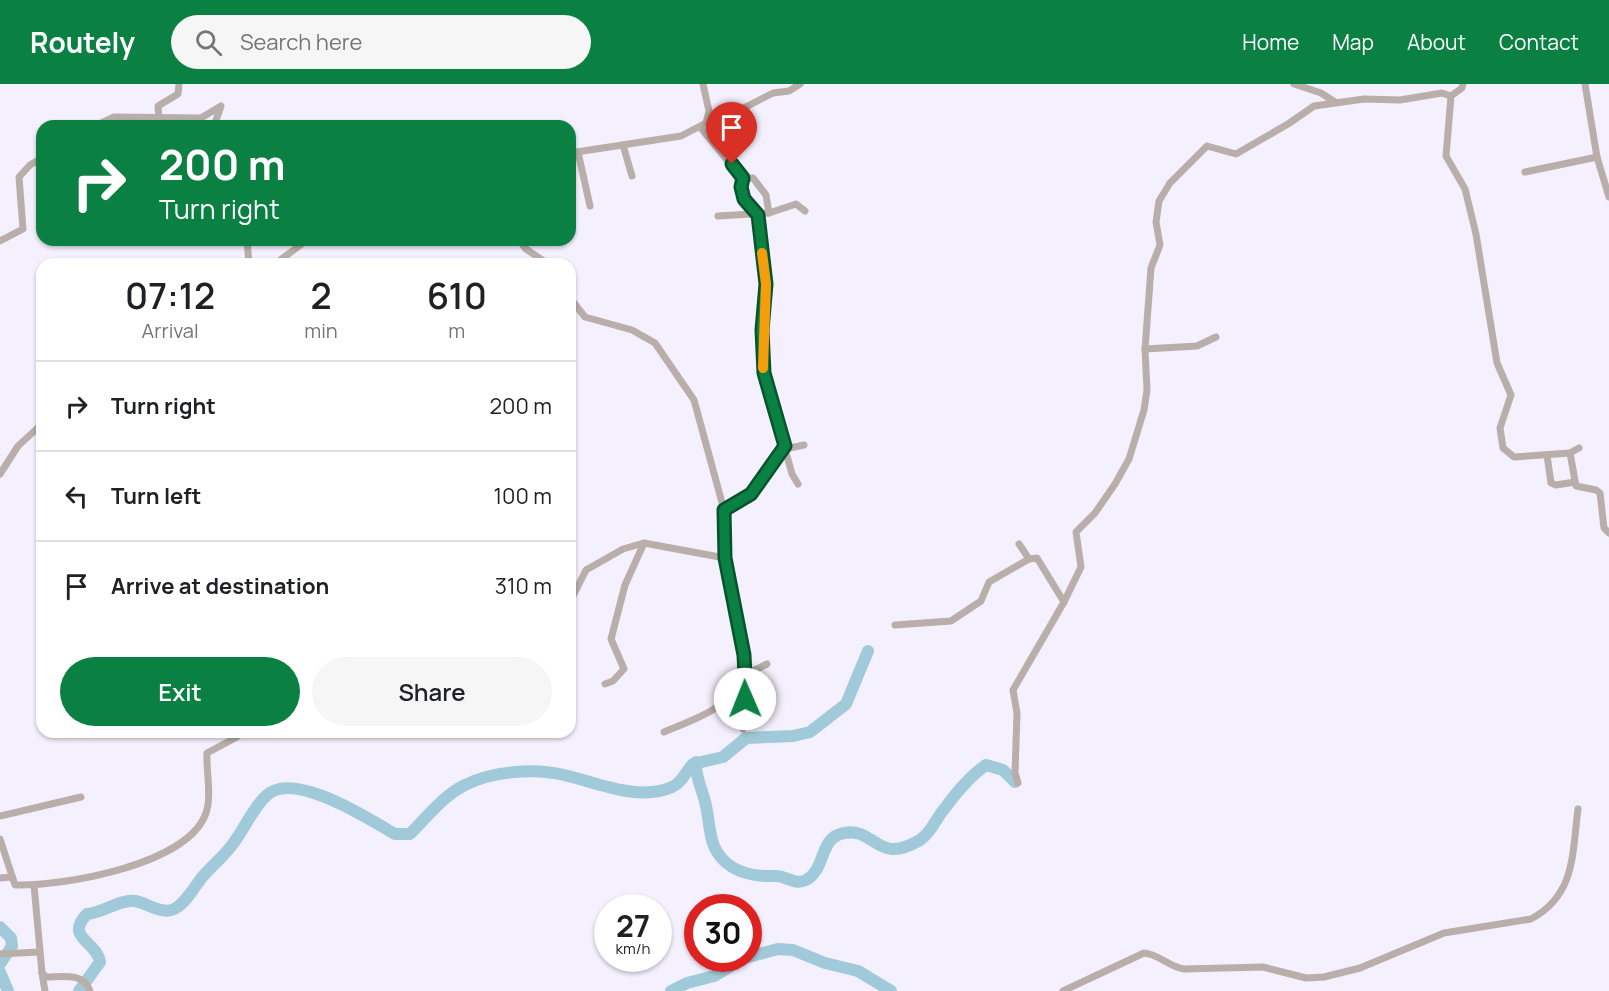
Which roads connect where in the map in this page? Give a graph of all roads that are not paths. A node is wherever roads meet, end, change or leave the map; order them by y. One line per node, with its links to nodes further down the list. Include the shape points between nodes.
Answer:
1 (179, 84): 10 (street, via 178,94 158,106)
2 (703, 84): 14 (street, via 709,111)
3 (800, 84): 14 (street)
4 (1294, 84): 8 (street)
5 (1463, 84): 7 (street)
6 (1585, 84): 17 (street)
7 (1451, 96): 8 (street, via 1442,93 1400,100); 42 (street, via 1446,156 1465,189 1497,363 1511,396 1501,426 1503,448 1514,457)
8 (1335, 102): 36 (street, via 1314,106 1236,154 1207,146 1165,189 1156,213 1160,245 1151,264)
9 (201, 118): 10 (street); 12 (street); 13 (street, via 220,106)
10 (159, 119): 11 (street)
11 (108, 120)
12 (210, 120)
13 (216, 120)
14 (703, 125): 15 (street, via 674,138); 22 (street)
15 (623, 145): 16 (street); 21 (street)
16 (576, 153)
17 (1597, 157): 20 (street); 23 (street)
18 (576, 160): 24 (street)
19 (36, 162): 29 (street, via 19,177 23,230)
20 (1525, 172)
21 (632, 176)
22 (743, 178): 26 (street, via 753,178 762,188); 27 (street, via 744,199)
23 (1609, 197)
24 (590, 206)
25 (804, 211): 26 (street, via 796,204)
26 (768, 213): 27 (street)
27 (758, 215): 28 (street); 40 (street, via 766,284 764,373)
28 (718, 216)
29 (0, 241)
30 (299, 246): 32 (street)
31 (524, 246): 33 (street)
32 (283, 258)
33 (539, 258)
34 (576, 306): 46 (street, via 585,317 632,330 655,343 691,393)
35 (1216, 337): 36 (street, via 1187,348)
36 (1145, 349): 53 (street, via 1147,390 1138,431 1115,484 1095,513 1077,529 1081,567)
37 (36, 430): 43 (street, via 12,453)
38 (804, 445): 40 (street)
39 (1579, 448): 41 (street)
40 (785, 449): 45 (street); 46 (street, via 751,494)
41 (1570, 453): 42 (street); 44 (street)
42 (1547, 455): 44 (street, via 1551,483)
43 (0, 474)
44 (1575, 482): 47 (street, via 1579,489 1598,491 1604,528)
45 (798, 484)
46 (724, 510): 50 (street)
47 (1609, 533)
48 (644, 543): 50 (street); 52 (street, via 623,549 586,570); 57 (street, via 625,585 610,639 624,669)
49 (1019, 544): 51 (street)
50 (725, 558): 56 (street, via 738,614)
51 (1029, 559): 53 (street, via 1037,558); 54 (street, via 989,582 981,601 951,621)
52 (576, 590)
53 (1064, 602): 61 (street, via 1013,690)
54 (895, 625)
55 (767, 664): 56 (street)
56 (743, 678): 58 (street, via 747,708); 59 (street, via 725,704)
57 (604, 684)
58 (743, 729)
59 (664, 732)
60 (235, 738): 69 (street, via 207,753 207,811 198,829 172,848 135,866 58,884)
61 (1018, 783)
62 (81, 797): 64 (street)
63 (1578, 809): 75 (street, via 1565,888 1531,919 1444,933 1360,968 1324,977 1306,978 1263,967 1176,968 1144,953)
64 (0, 816)
65 (0, 839): 66 (street)
66 (4, 862): 67 (street)
67 (12, 877): 68 (street); 69 (street, via 15,885)
68 (0, 878)
69 (34, 885): 70 (street)
70 (39, 952): 71 (street); 72 (street)
71 (1, 954)
72 (42, 973): 73 (street); 74 (street)
73 (87, 985)
74 (45, 991)
75 (1063, 991)

